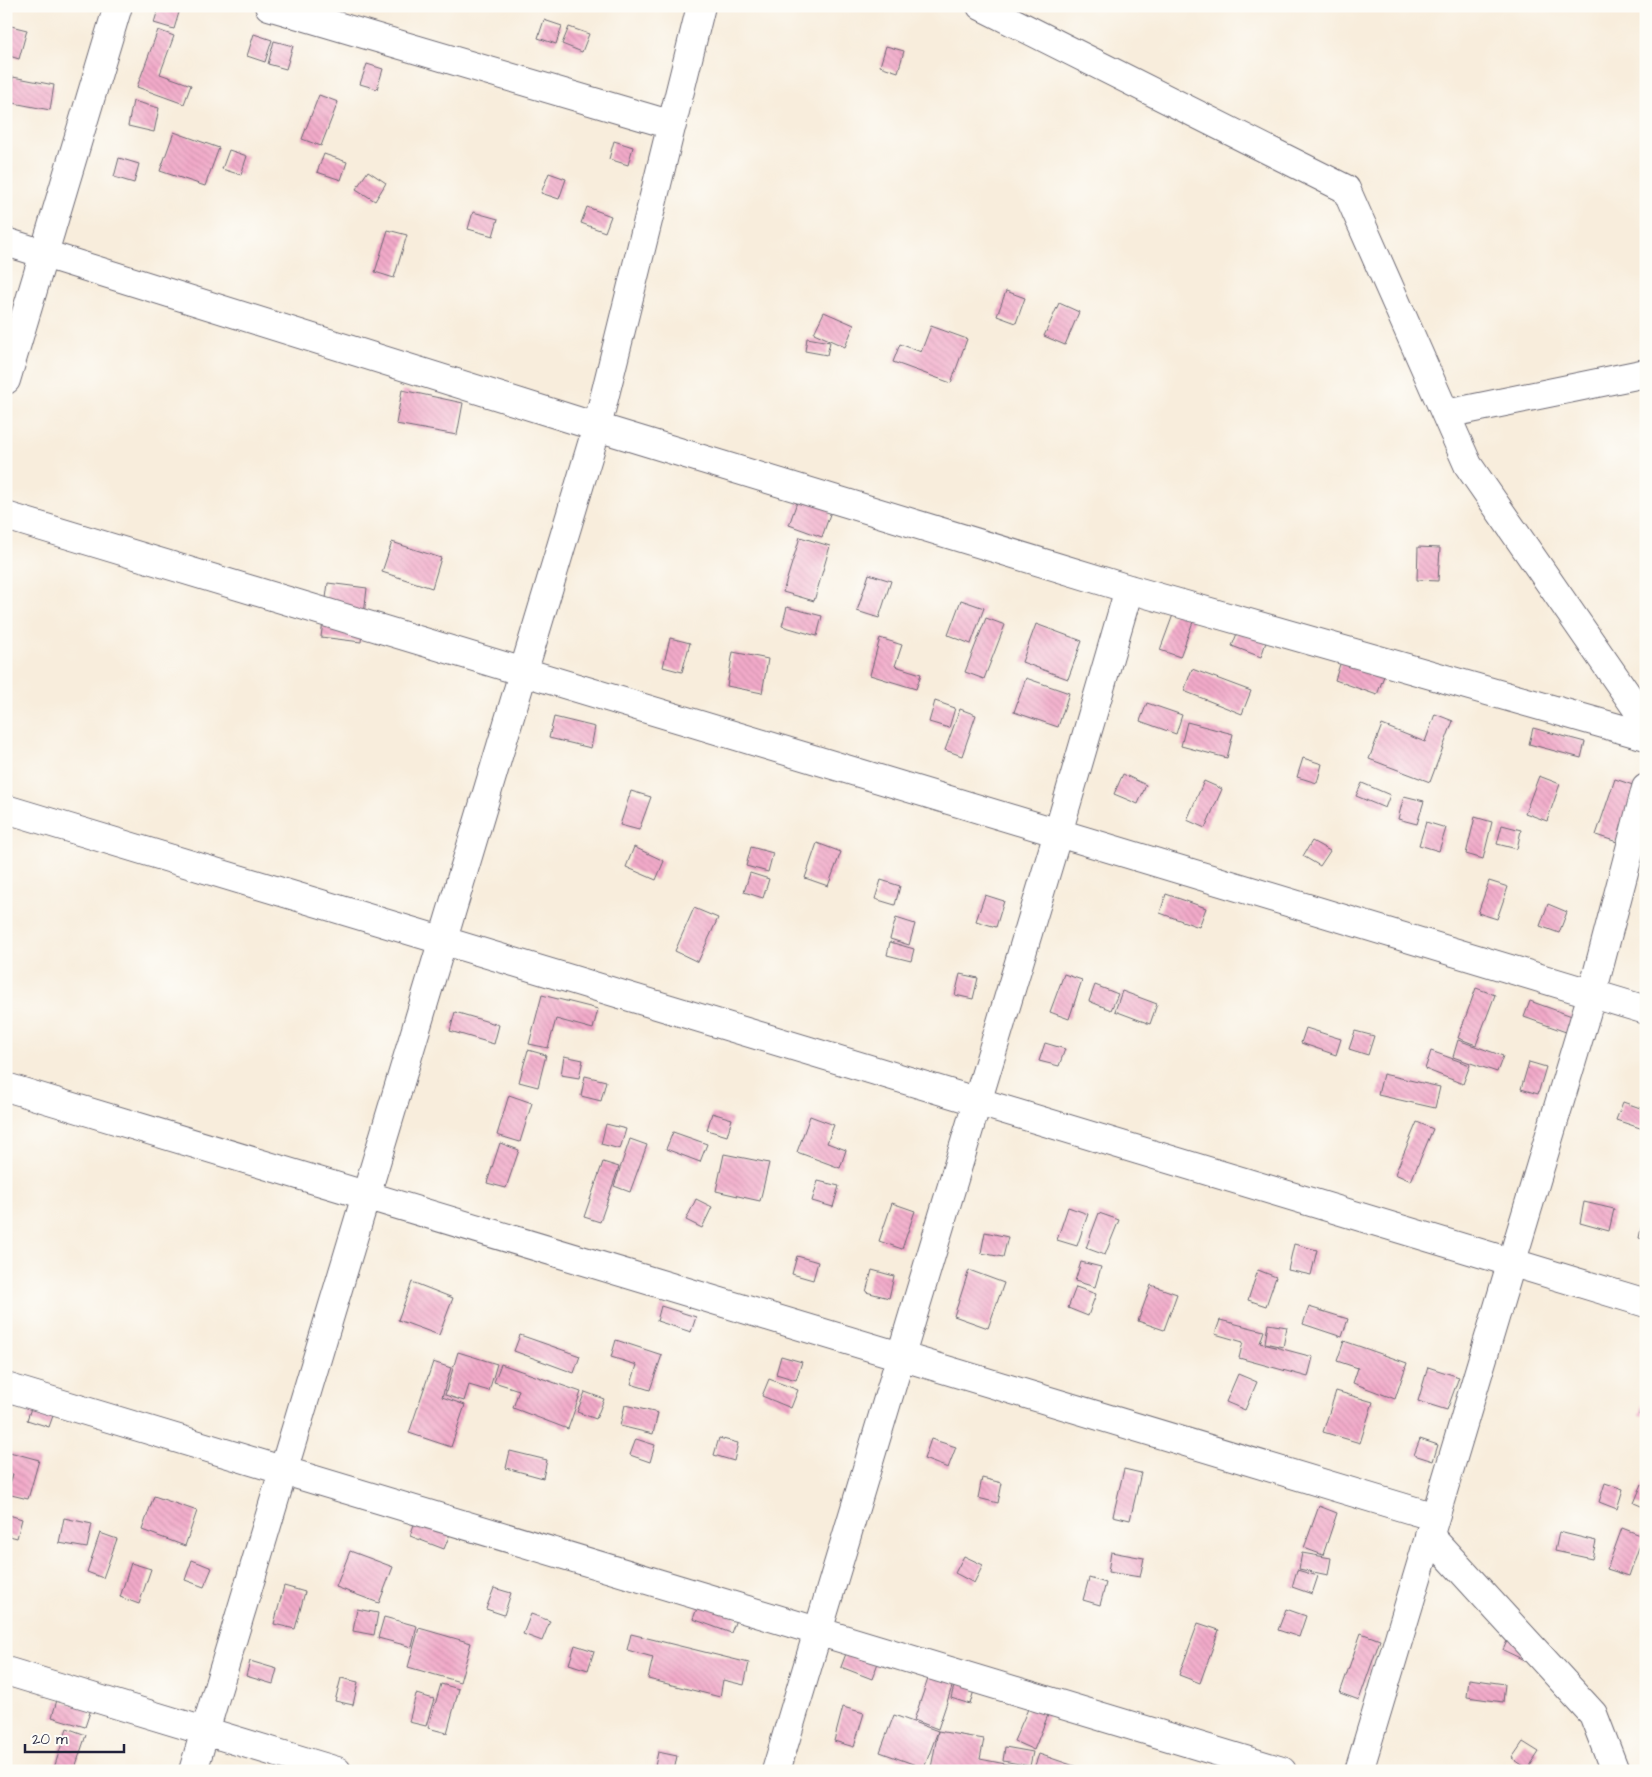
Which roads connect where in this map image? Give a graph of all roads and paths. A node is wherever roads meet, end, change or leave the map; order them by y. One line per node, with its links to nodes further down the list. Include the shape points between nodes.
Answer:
1 (118, 6): 7 (street)
2 (269, 6): 5 (street)
3 (700, 6): 5 (street)
4 (981, 6): 10 (street, via 1346,190)
5 (672, 125): 11 (street)
6 (6, 242): 7 (street)
7 (44, 254): 9 (street); 11 (street)
8 (1646, 373): 10 (street)
9 (6, 380)
10 (1446, 414): 15 (street, via 1468,465)
11 (597, 427): 13 (street); 14 (street)
12 (6, 516): 14 (street)
13 (1129, 589): 16 (street); 19 (street)
14 (524, 672): 19 (street); 20 (street)
15 (1646, 722)
16 (1646, 736)
17 (1646, 788): 21 (street)
18 (6, 809): 20 (street)
19 (1058, 833): 21 (street); 24 (street)
20 (443, 941): 24 (street); 25 (street)
21 (1592, 994): 22 (street); 26 (street)
22 (1646, 1010)
23 (6, 1087): 25 (street)
24 (977, 1102): 26 (street); 28 (street)
25 (366, 1195): 28 (street); 30 (street)
26 (1512, 1263): 27 (street); 31 (street)
27 (1646, 1303)
28 (900, 1356): 31 (street); 32 (street)
29 (6, 1387): 30 (street)
30 (284, 1470): 32 (street); 34 (street)
31 (1432, 1526): 39 (street); 40 (street, via 1594,1714)
32 (818, 1631): 37 (street); 38 (street)
33 (6, 1671): 34 (street)
34 (205, 1731): 35 (street); 36 (street)
35 (193, 1771)
36 (337, 1771)
37 (776, 1771)
38 (1282, 1771)
39 (1358, 1771)
40 (1615, 1771)

